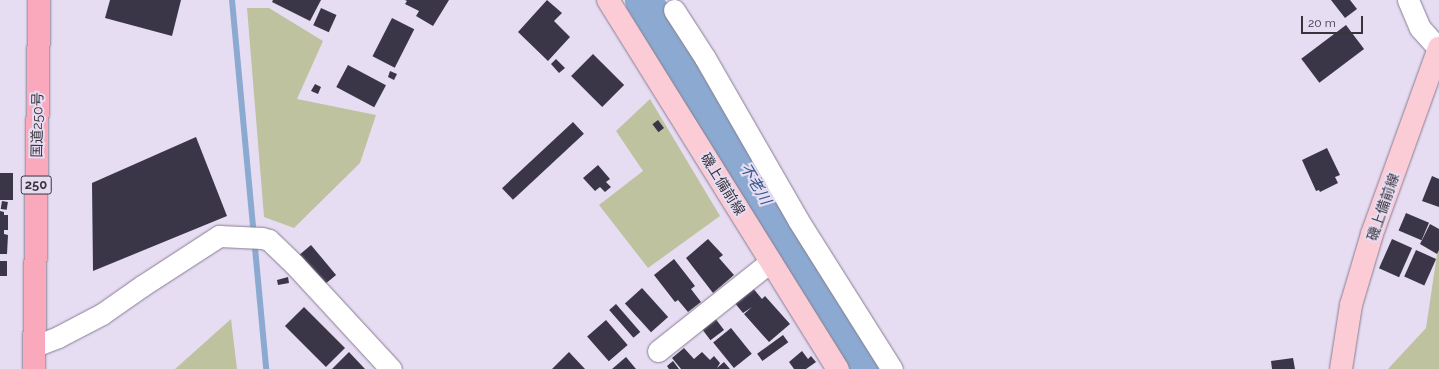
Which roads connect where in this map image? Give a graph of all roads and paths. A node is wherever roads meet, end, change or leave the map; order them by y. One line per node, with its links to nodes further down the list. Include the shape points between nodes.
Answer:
1 (39, 0): 7 (highway, 国道250号 / 250)
2 (608, 0): 6 (main road, 磯上備前線)
3 (1408, 0): 5 (street, via 1420,28)
4 (674, 10): 12 (street, via 705,58 798,220)
5 (1439, 49): 13 (main road, 磯上備前線, via 1368,248 1351,305)
6 (770, 261): 8 (street); 11 (main road, 磯上備前線)
7 (35, 346): 9 (highway, 国道250号 / 250); 10 (street, via 102,314 219,236 254,237 269,240)
8 (658, 351)
9 (34, 369)
10 (392, 369)
11 (838, 369)
12 (892, 369)
13 (1340, 369)

